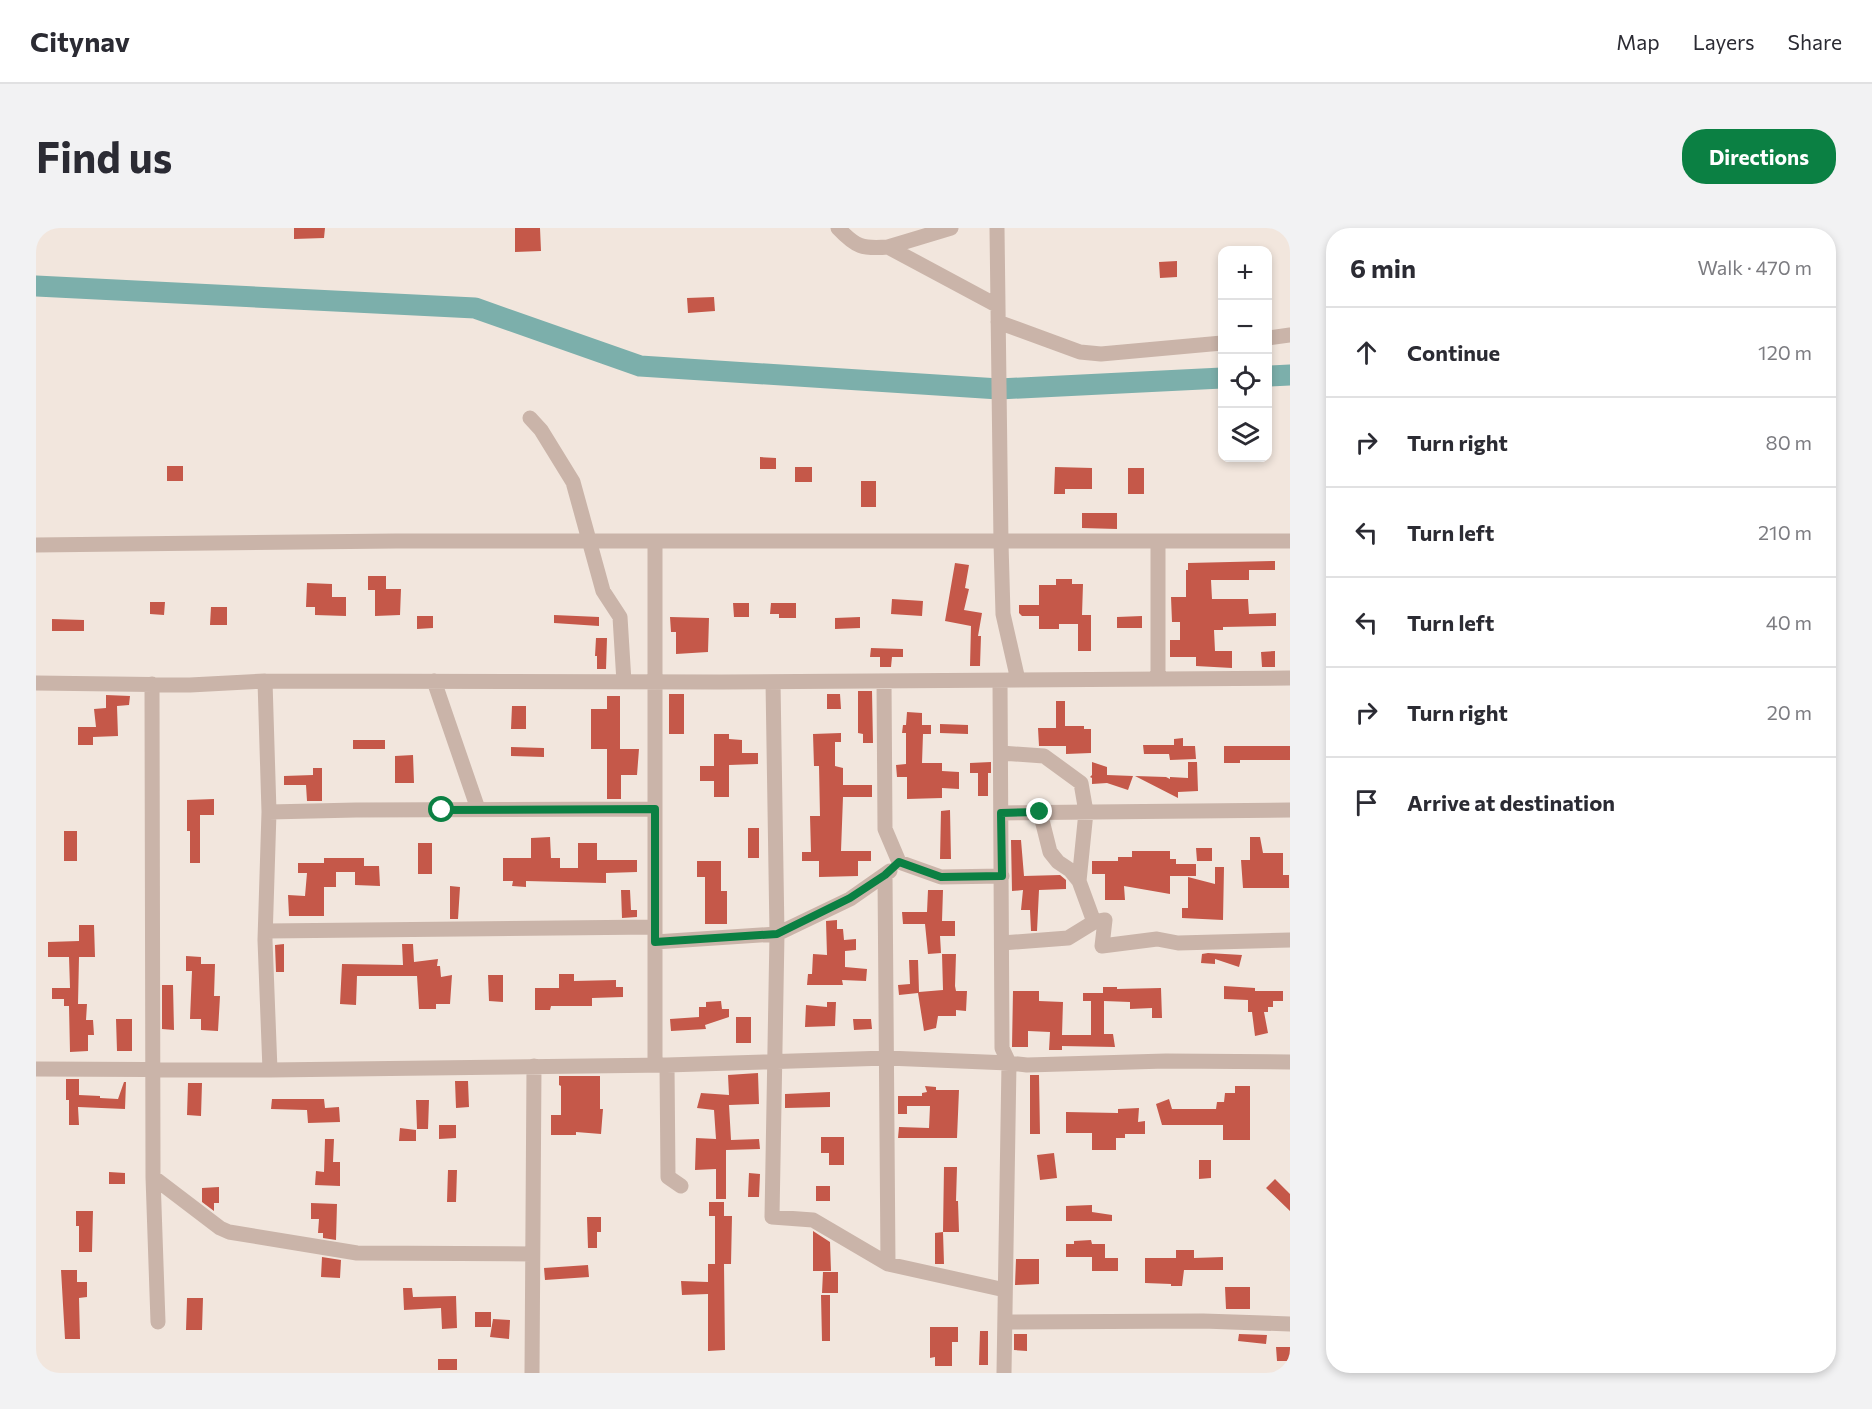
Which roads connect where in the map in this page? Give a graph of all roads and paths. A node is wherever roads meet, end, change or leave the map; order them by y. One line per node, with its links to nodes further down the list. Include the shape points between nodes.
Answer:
1 (838, 228): 4 (street, via 852,243)
2 (951, 228): 4 (street)
3 (998, 228): 5 (street)
4 (888, 247): 5 (street)
5 (998, 314): 8 (street, via 1080,352 1101,354); 14 (street)
6 (1290, 335): 7 (street)
7 (1272, 337)
8 (1218, 343)
9 (530, 418): 12 (street, via 573,482)
10 (1158, 541): 11 (street); 14 (street); 17 (street)
11 (1290, 541)
12 (590, 542): 13 (street); 15 (street); 23 (street, via 603,591 620,617)
13 (655, 542): 14 (street); 24 (street)
14 (1000, 543): 18 (street, via 1003,614)
15 (36, 545)
16 (1290, 678): 17 (street)
17 (1158, 679): 18 (street)
18 (1018, 680): 22 (street)
19 (265, 681): 20 (street); 27 (street); 32 (street)
20 (434, 681): 23 (street); 29 (street)
21 (884, 681): 22 (street); 25 (street); 36 (street, via 885,829)
22 (1000, 681): 28 (street)
23 (624, 682): 24 (street)
24 (655, 682): 25 (street); 30 (street)
25 (773, 682): 43 (street)
26 (36, 683): 27 (street)
27 (152, 684): 52 (street)
28 (1001, 753): 34 (street, via 1044,756 1081,783); 35 (street)
29 (478, 809): 30 (street); 32 (street)
30 (655, 809): 42 (street)
31 (1290, 810): 34 (street)
32 (269, 812): 41 (street)
33 (1040, 812): 34 (street); 35 (street); 39 (street, via 1050,852)
34 (1086, 812): 39 (street)
35 (1001, 813): 38 (street)
36 (899, 862): 37 (street); 38 (street, via 941,877)
37 (885, 875): 43 (street, via 850,898); 46 (street)
38 (1002, 876): 45 (street)
39 (1079, 880): 40 (street)
40 (1094, 922): 44 (street, via 1105,920 1102,946 1157,939 1178,943); 45 (street, via 1068,938)
41 (266, 931): 42 (street); 54 (street)
42 (655, 934): 43 (street); 50 (street)
43 (777, 934): 47 (street)
44 (1290, 940)
45 (1002, 943): 49 (street, via 1002,1048)
46 (887, 1058): 47 (street); 49 (street); 58 (street)
47 (775, 1062): 50 (street); 58 (street, via 772,1217 813,1220)
48 (1290, 1062): 49 (street)
49 (1009, 1063): 59 (street)
50 (661, 1065): 51 (street); 56 (street, via 668,1177)
51 (534, 1066): 54 (street); 57 (street)
52 (154, 1068): 53 (street); 54 (street); 55 (street)
53 (36, 1069)
54 (270, 1070)
55 (153, 1177): 57 (street, via 219,1228 230,1232 357,1253); 60 (street)
56 (681, 1186)
57 (532, 1254): 63 (street)
58 (888, 1264): 59 (street)
59 (1005, 1290): 61 (street)
60 (158, 1322)
61 (1005, 1322): 62 (street); 64 (street)
62 (1290, 1324)
63 (532, 1373)
64 (1004, 1373)

